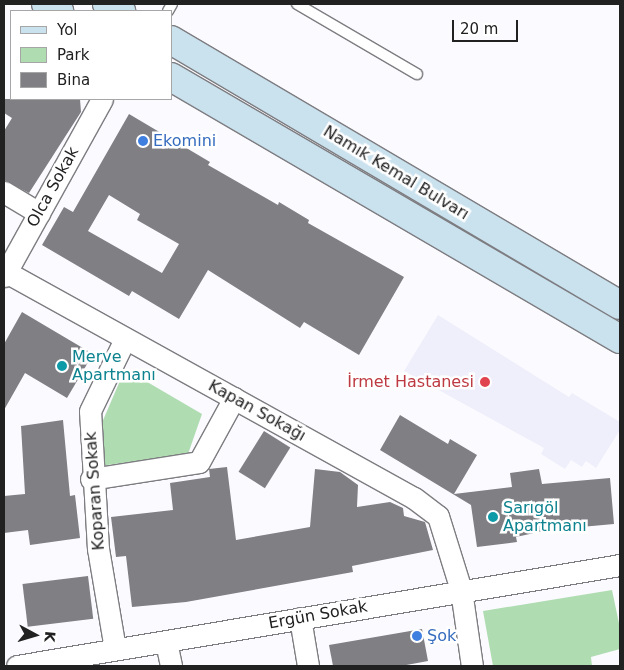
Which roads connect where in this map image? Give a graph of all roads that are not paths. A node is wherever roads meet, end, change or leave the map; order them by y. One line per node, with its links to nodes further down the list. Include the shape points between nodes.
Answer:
1 (46, 4): 4 (main road)
2 (107, 4): 5 (main road)
3 (297, 4): 7 (lane)
4 (57, 10)
5 (119, 10)
6 (172, 41): 13 (main road, Namık Kemal Bulvarı)
7 (417, 74)
8 (172, 78): 14 (main road, Namık Kemal Bulvarı)
9 (101, 100): 11 (street, Olca Sokak)
10 (4, 192): 11 (street)
11 (39, 213): 12 (street, Olca Sokak)
12 (5, 274): 15 (street, Kapan Sokağı)
13 (620, 305)
14 (620, 338)
15 (125, 339): 16 (street, Kapan Sokağı); 17 (street, Koparan Sokak, via 90,411)
16 (234, 398): 17 (street, via 199,462); 19 (street, Kapan Sokağı, via 414,498 438,516)
17 (91, 479): 22 (street, Koparan Sokak, via 98,549)
18 (620, 565): 19 (street, Ergün Sokak)
19 (461, 590): 20 (street, Ergün Sokak); 26 (street, Kapan Sokağı)
20 (300, 618): 21 (street, Ergün Sokak); 25 (street)
21 (166, 642): 22 (street, Ergün Sokak); 24 (street)
22 (115, 649): 23 (street, Ergün Sokak)
23 (17, 666)
24 (171, 666)
25 (308, 666)
26 (472, 666)

